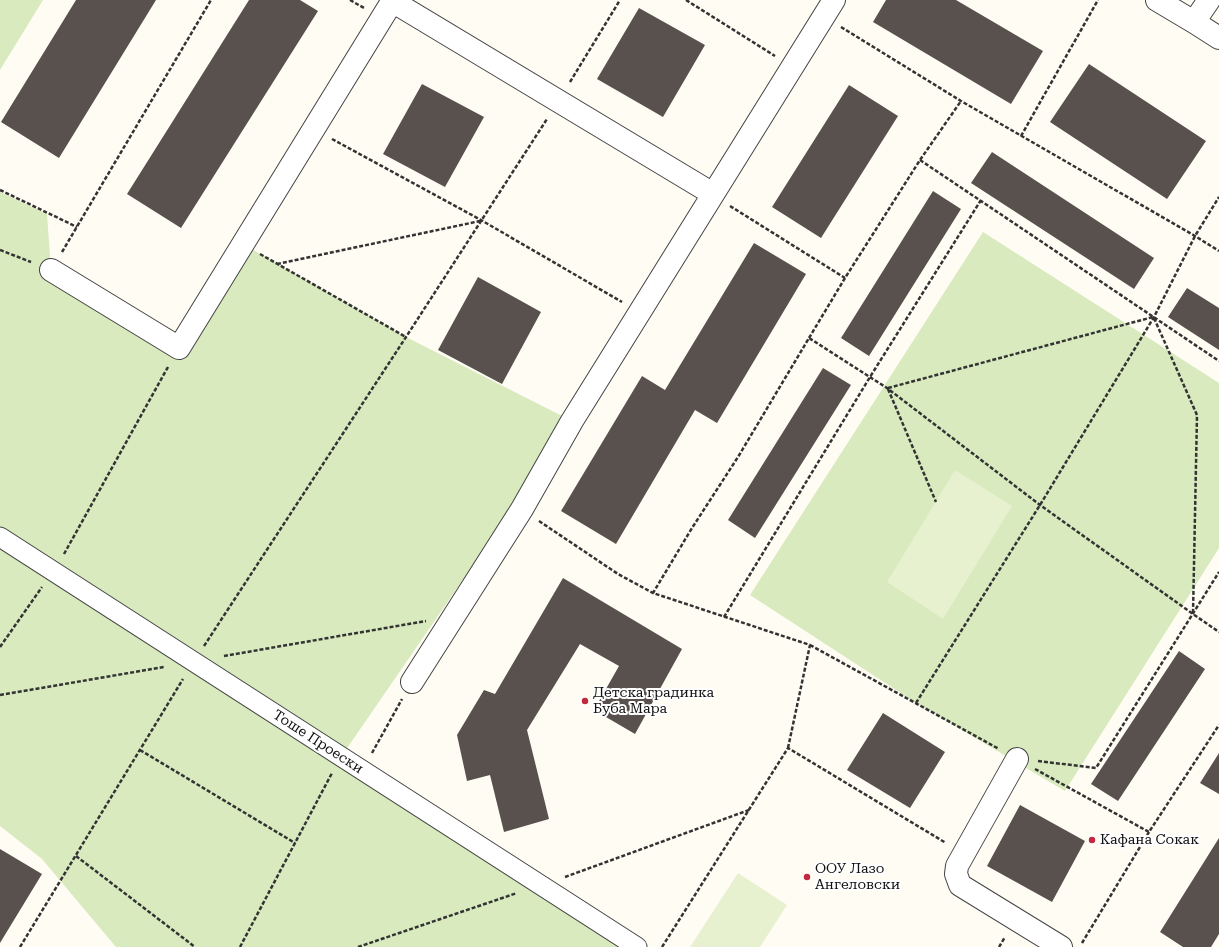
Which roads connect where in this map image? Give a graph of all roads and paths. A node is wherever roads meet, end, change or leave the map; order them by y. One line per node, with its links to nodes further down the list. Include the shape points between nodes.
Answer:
1 (211, 0): 22 (path)
2 (392, 0): 12 (street); 14 (street)
3 (620, 0): 12 (path)
4 (686, 0): 11 (path)
5 (1098, 0): 15 (path)
6 (1209, 0): 9 (street)
7 (1165, 2): 9 (street)
8 (829, 8): 11 (street); 13 (path)
9 (1194, 22): 10 (street)
10 (1219, 38)
11 (793, 67): 18 (street)
12 (558, 101): 18 (street); 21 (path)
13 (960, 101): 15 (path); 16 (path)
14 (314, 129): 21 (path); 24 (street)
15 (1021, 136): 23 (path)
16 (920, 160): 20 (path); 29 (path)
17 (0, 190): 22 (path)
18 (712, 194): 29 (path); 30 (street)
19 (1219, 197): 23 (path)
20 (981, 200): 31 (path); 36 (path)
21 (481, 220): 27 (path); 30 (path); 32 (path)
22 (77, 227): 28 (path)
23 (1195, 236): 26 (path); 31 (path)
24 (243, 244): 27 (path); 34 (street)
25 (0, 250): 28 (path)
26 (1219, 251)
27 (277, 264): 32 (path)
28 (51, 270): 34 (street)
29 (845, 278): 33 (path)
30 (639, 313): 40 (street, via 572,421)
31 (1154, 317): 35 (path); 37 (path); 39 (path); 45 (path, via 1196,415)
32 (406, 336): 51 (path)
33 (809, 338): 36 (path); 44 (path)
34 (179, 348): 42 (path)
35 (1219, 361)
36 (870, 377): 37 (path); 47 (path)
37 (887, 388): 38 (path); 39 (path)
38 (936, 502)
39 (1040, 505): 45 (path); 54 (path)
40 (522, 509): 44 (path, via 618,574); 46 (street)
41 (0, 537): 42 (street, Тоше Проески)
42 (54, 572): 50 (path); 51 (street, Тоше Проески)
43 (1219, 572): 45 (path)
44 (653, 593): 47 (path)
45 (1193, 614): 48 (path); 59 (path, via 1096,768)
46 (454, 616): 51 (path); 52 (street)
47 (724, 617): 49 (path)
48 (1219, 632)
49 (810, 646): 54 (path); 56 (path)
50 (0, 647)
51 (194, 662): 53 (path); 57 (path); 58 (street, Тоше Проески)
52 (412, 682): 60 (path)
53 (0, 695)
54 (916, 703): 59 (path)
55 (1219, 724): 61 (path)
56 (788, 748): 63 (path); 69 (path)
57 (140, 750): 62 (path); 64 (path)
58 (340, 757): 60 (street, Тоше Проески); 62 (path)
59 (1017, 758): 61 (path); 63 (street)
60 (362, 770): 68 (street, Тоше Проески)
61 (1148, 832): 71 (path)
62 (295, 843): 67 (path)
63 (964, 853): 70 (street, via 956,874 960,885)
64 (76, 856): 65 (path); 66 (path)
65 (20, 947)
66 (195, 947)
67 (240, 947)
68 (637, 947)
69 (662, 947)
70 (1061, 947)
71 (1079, 947)

